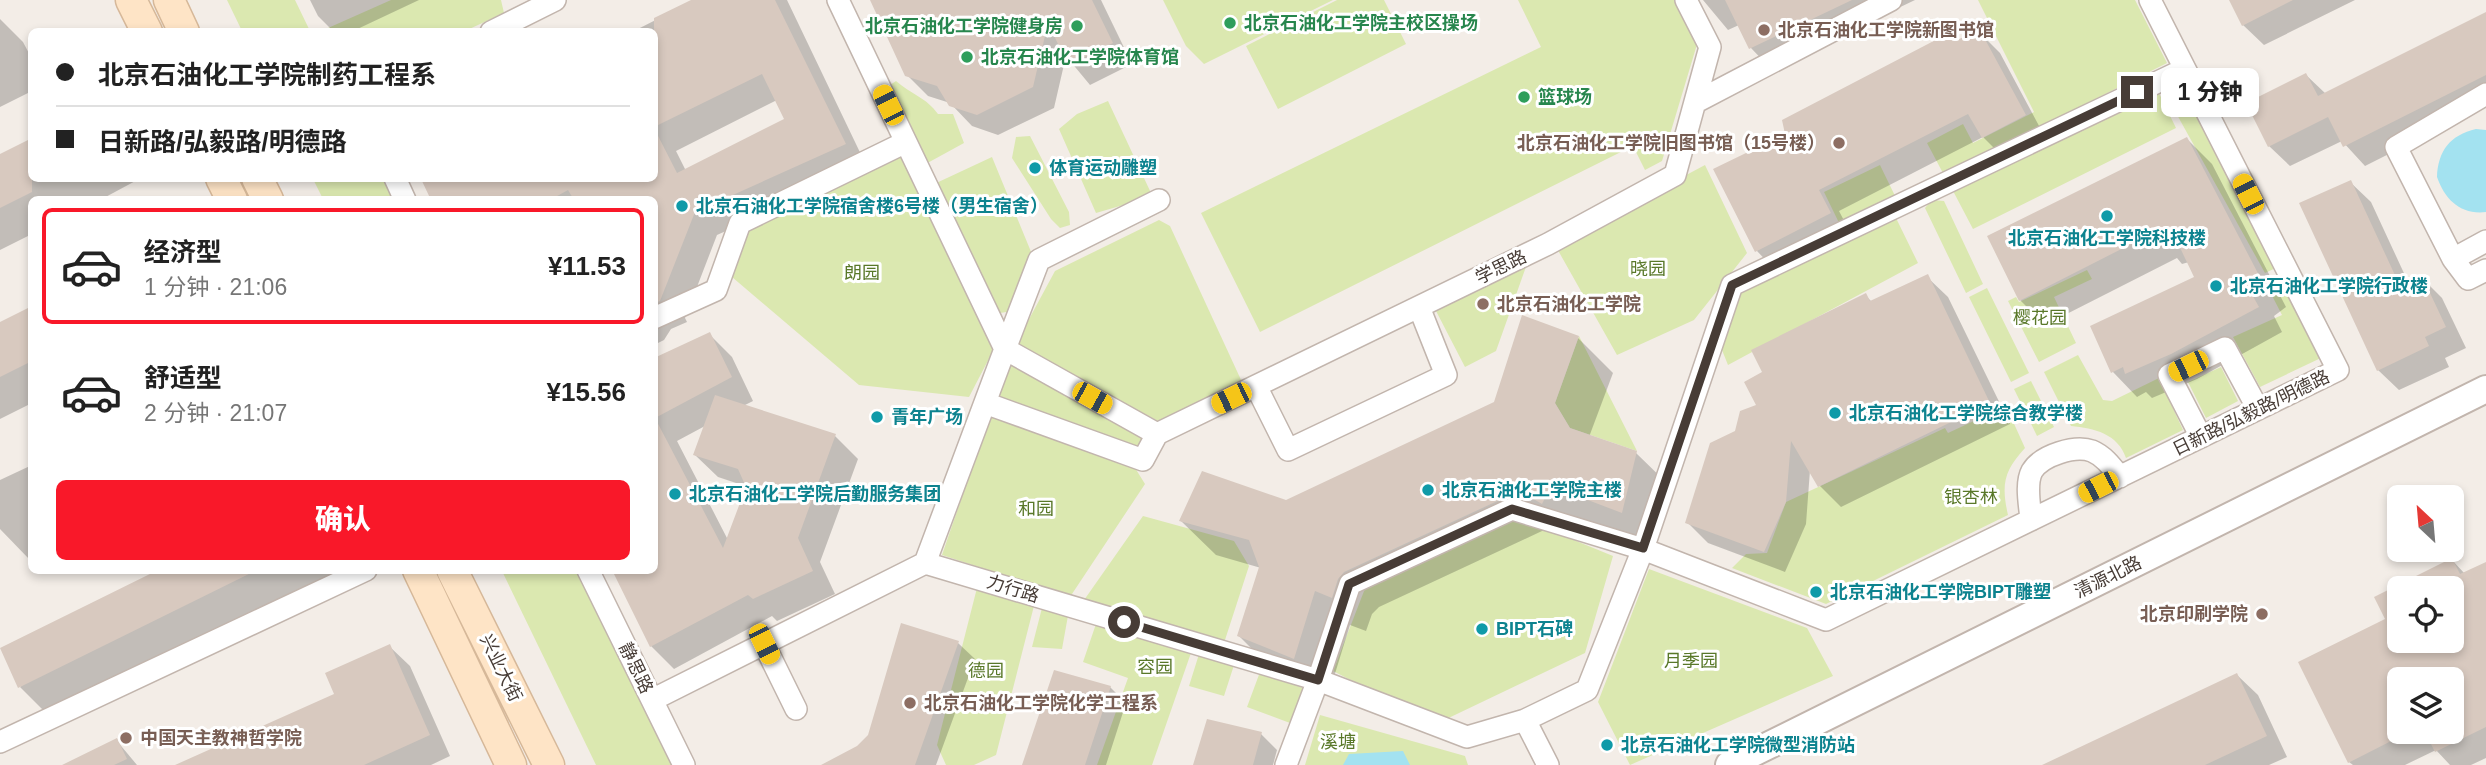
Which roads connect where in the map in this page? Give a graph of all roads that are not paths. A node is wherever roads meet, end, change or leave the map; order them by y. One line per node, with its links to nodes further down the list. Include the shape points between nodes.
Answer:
1 (131, 0): 8 (main road)
2 (169, 0): 9 (main road)
3 (555, 0): 10 (street)
4 (838, 0): 14 (street)
5 (1686, 0): 13 (street, 学思路, via 1710,47)
6 (1891, 0): 13 (street)
7 (2150, 0): 11 (street)
8 (145, 28)
9 (182, 28)
10 (499, 28)
11 (2185, 69): 25 (street, 日新路/弘毅路/明德路, via 2338,370); 30 (street, via 1732,285)
12 (2486, 94): 17 (street, via 2396,147)
13 (1696, 102): 19 (street, 学思路, via 1675,175)
14 (906, 142): 20 (street, via 740,223 716,290); 21 (street)
15 (1159, 200): 21 (street, via 1040,260)
16 (2486, 241): 17 (street)
17 (2453, 259): 18 (street, via 2468,279)
18 (2486, 270)
19 (1419, 307): 22 (street, 学思路); 22 (street, via 1446,375 1288,450)
20 (658, 316)
21 (1005, 349): 24 (street); 26 (street)
22 (1256, 386): 26 (street, 学思路)
23 (2486, 389): 47 (street, 清源北路)
24 (985, 403): 26 (street, via 1143,460); 31 (street)
25 (2258, 409): 27 (street, 日新路/弘毅路/明德路); 27 (street, via 2225,348 2169,375)
26 (1157, 434)
27 (2201, 437): 28 (street, 日新路/弘毅路/明德路)
28 (2120, 477): 29 (street, 日新路/弘毅路/明德路); 29 (street, via 2091,451 2075,449 2044,461 2032,472)
29 (2031, 520): 30 (street, 日新路/弘毅路/明德路, via 1826,620)
30 (1643, 548): 37 (street, 日新路/弘毅路/明德路, via 1512,509 1349,584); 40 (street, 力行路, via 1587,690)
31 (925, 563): 36 (street); 37 (street, 力行路)
32 (357, 574): 41 (street)
33 (420, 574): 42 (main road, 兴业大街)
34 (454, 574): 43 (main road, 兴业大街)
35 (590, 574): 38 (street, 静思路)
36 (764, 644): 38 (street); 39 (street)
37 (1318, 680): 40 (street, 力行路, via 1467,737); 45 (street, 日新路/弘毅路/明德路)
38 (652, 700): 44 (street, 静思路)
39 (796, 709)
40 (1525, 720): 46 (street)
41 (0, 742)
42 (511, 765)
43 (549, 765)
44 (684, 765)
45 (1286, 765)
46 (1548, 765)
47 (1729, 765)

